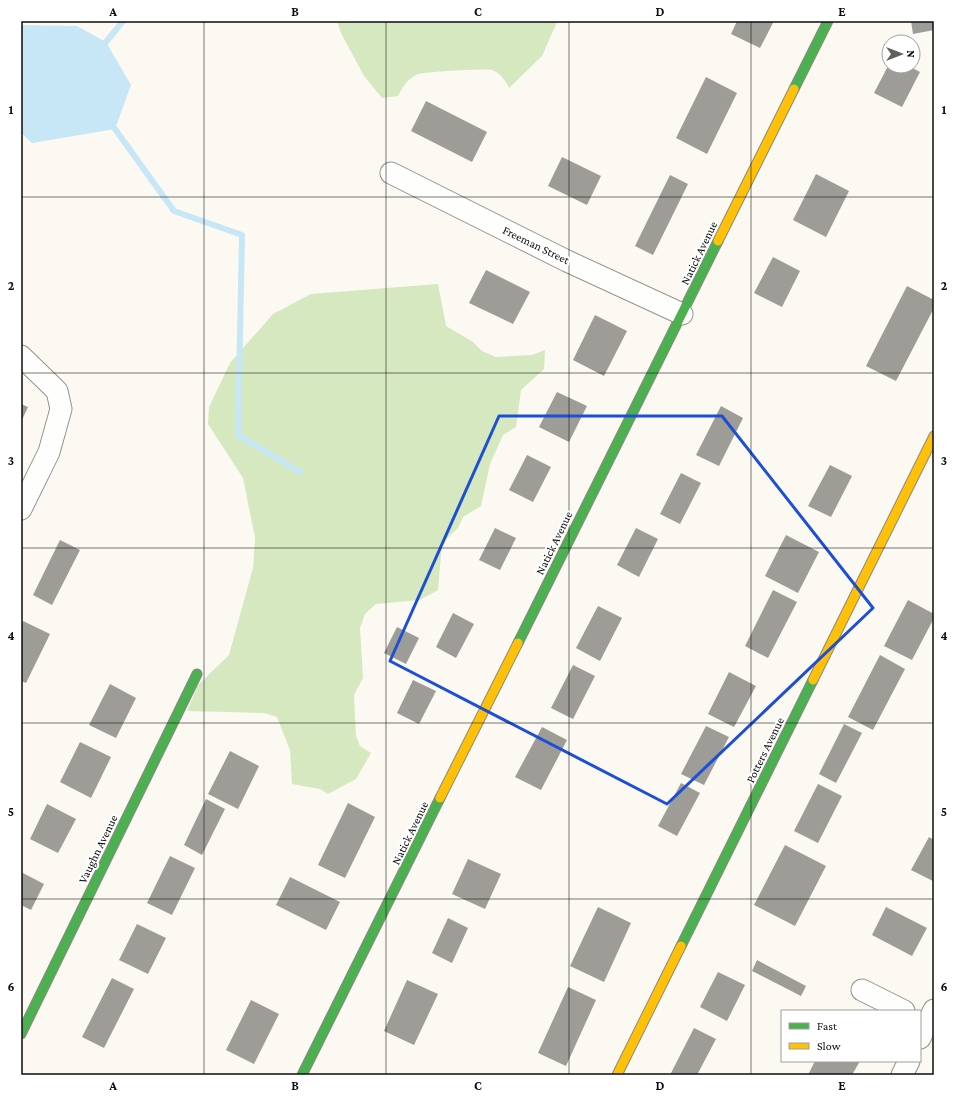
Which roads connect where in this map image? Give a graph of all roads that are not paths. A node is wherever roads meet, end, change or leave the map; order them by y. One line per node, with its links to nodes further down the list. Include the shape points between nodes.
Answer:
1 (828, 21): 3 (street, Natick Avenue)
2 (391, 173): 3 (street, Freeman Street, via 567,261)
3 (682, 314): 12 (street, Natick Avenue)
4 (21, 356): 6 (street, via 57,391 61,409 49,452)
5 (931, 449): 13 (street, Potters Avenue)
6 (21, 509)
7 (197, 674): 10 (street, Vaughn Avenue)
8 (862, 990): 9 (street)
9 (902, 1010)
10 (21, 1034)
11 (908, 1062): 14 (street)
12 (302, 1075)
13 (617, 1075)
14 (902, 1075)

